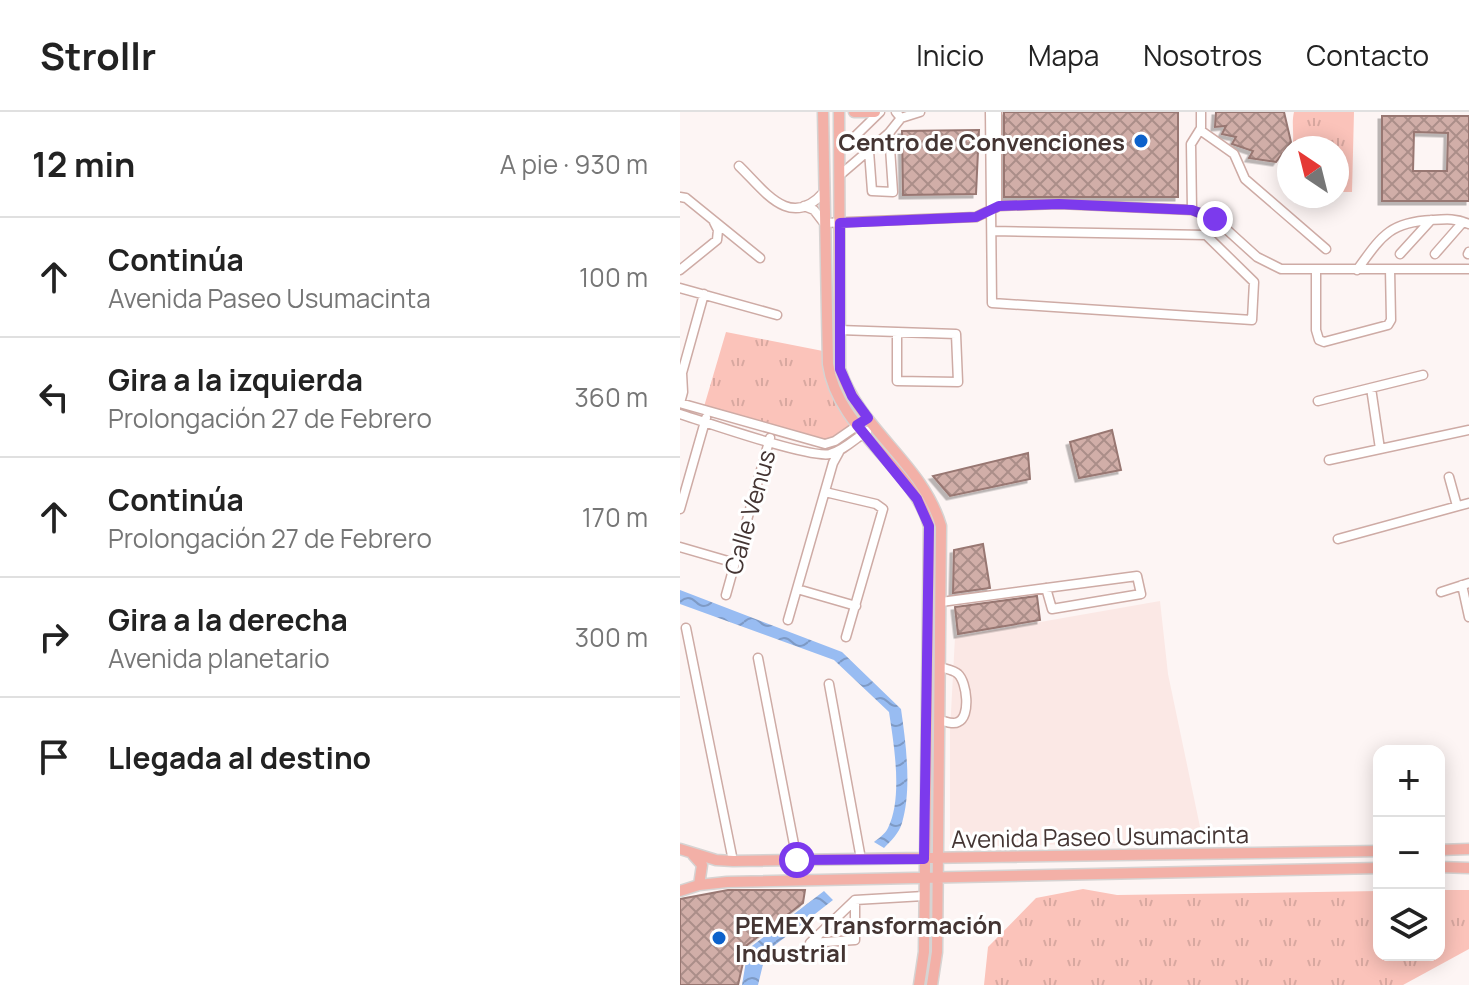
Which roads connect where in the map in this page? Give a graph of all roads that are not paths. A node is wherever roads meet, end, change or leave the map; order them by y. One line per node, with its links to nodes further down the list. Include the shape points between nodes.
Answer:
1 (823, 112): 16 (main road)
2 (839, 112): 12 (main road)
3 (854, 112): 4 (main road)
4 (877, 112): 12 (street)
5 (920, 112): 9 (street)
6 (990, 112): 19 (street)
7 (997, 112): 19 (street)
8 (1201, 112): 10 (street)
9 (901, 114): 11 (street)
10 (1200, 130): 20 (street, via 1191,144); 27 (street, via 1234,154 1245,179)
11 (889, 133): 13 (street); 13 (street, via 893,192 872,191)
12 (840, 151): 15 (main road)
13 (869, 151): 15 (street)
14 (739, 166): 18 (street, via 781,206)
15 (840, 175): 24 (main road)
16 (824, 192): 18 (street); 23 (main road)
17 (683, 197): 21 (street)
18 (804, 206): 23 (street)
19 (994, 209): 20 (street, via 1059,204); 24 (street, via 976,217); 26 (street)
20 (1192, 210): 34 (street, via 1219,221 1267,264)
21 (713, 220): 30 (street); 33 (street, via 717,240)
22 (1431, 220): 25 (street); 28 (street); 35 (street, via 1408,221 1381,237)
23 (824, 223): 24 (street); 49 (main road, via 829,371)
24 (840, 223): 39 (main road)
25 (1466, 223): 29 (street)
26 (992, 231): 26 (street, via 992,303 1252,320 1254,282 1206,235)
27 (1326, 249)
28 (1400, 254)
29 (1435, 254)
30 (760, 258)
31 (1390, 269): 32 (street); 34 (street, via 1388,324 1324,342 1316,330); 35 (street)
32 (1469, 269)
33 (680, 270)
34 (1316, 270): 35 (street)
35 (1357, 270)
36 (680, 288): 37 (street)
37 (704, 294): 38 (street); 44 (street, via 682,373)
38 (777, 315)
39 (839, 330): 40 (street); 48 (main road, via 840,369)
40 (897, 332): 40 (street, via 956,334 958,382 897,381)
41 (1423, 375): 42 (street)
42 (1371, 388): 43 (street); 54 (street)
43 (1318, 401)
44 (680, 403): 45 (street)
45 (709, 412): 47 (street); 50 (street)
46 (680, 414): 47 (street)
47 (705, 422): 52 (street); 61 (street)
48 (871, 422): 49 (street); 70 (main road, via 915,476 938,516 943,540)
49 (860, 429): 53 (street); 55 (street); 85 (main road, via 917,499 929,526)
50 (775, 430): 52 (street, Calle Venus); 53 (street)
51 (1469, 430): 54 (street)
52 (769, 441): 55 (street); 64 (street, Calle Venus)
53 (832, 442): 55 (street)
54 (1380, 449): 56 (street)
55 (832, 458): 58 (street)
56 (1329, 460)
57 (1449, 477): 60 (street)
58 (825, 492): 67 (street); 71 (street, via 883,509)
59 (1469, 503): 60 (street)
60 (1457, 506): 62 (street)
61 (680, 509)
62 (1338, 539)
63 (680, 547): 64 (street)
64 (735, 563): 69 (street, Calle Venus)
65 (1466, 584): 68 (street); 72 (street)
66 (1046, 588): 66 (street, via 1137,576 1141,594 1052,609); 70 (street)
67 (797, 589): 71 (street); 73 (street)
68 (1441, 592)
69 (726, 595)
70 (941, 602): 77 (main road)
71 (856, 606): 75 (street)
72 (1469, 617)
73 (788, 620)
74 (686, 628): 88 (street)
75 (846, 637)
76 (758, 658): 87 (street)
77 (940, 667): 79 (main road); 79 (street, via 962,679 966,705 960,722)
78 (829, 684): 84 (street)
79 (939, 720): 86 (main road)
80 (1469, 849): 81 (main road)
81 (1445, 850)
82 (685, 851): 88 (main road, Avenida Paseo Usumacinta); 94 (main road, via 702,865)
83 (1373, 851): 86 (main road, Avenida Paseo Usumacinta)
84 (861, 859): 85 (main road, Avenida Paseo Usumacinta); 87 (main road, Avenida Paseo Usumacinta)
85 (924, 859): 86 (main road, Avenida Paseo Usumacinta); 92 (main road)
86 (937, 859): 93 (main road)
87 (797, 860): 88 (main road, Avenida Paseo Usumacinta)
88 (733, 861)
89 (1445, 867): 91 (main road)
90 (1373, 868): 93 (main road, Avenida Paseo Usumacinta)
91 (1469, 868)
92 (924, 876): 93 (main road, Avenida Paseo Usumacinta); 94 (main road, Avenida Paseo Usumacinta); 96 (main road)
93 (937, 876): 99 (main road)
94 (699, 885): 95 (main road, Avenida Paseo Usumacinta)
95 (680, 891)
96 (924, 896): 97 (street); 98 (main road)
97 (855, 900): 97 (street, via 831,922 810,943 855,940)
98 (919, 985)
99 (932, 985)

